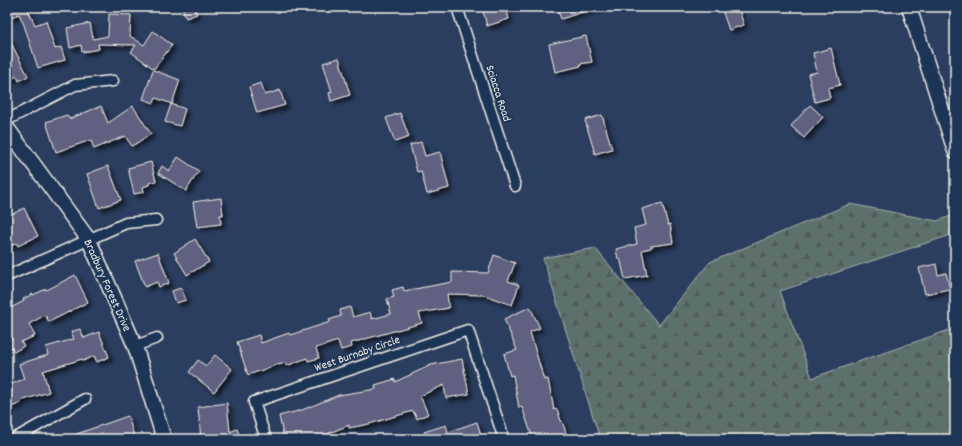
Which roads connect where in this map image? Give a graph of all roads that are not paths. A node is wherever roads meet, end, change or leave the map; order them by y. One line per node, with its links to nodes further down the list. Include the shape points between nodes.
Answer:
1 (458, 7): 7 (street, Sciacca Road)
2 (909, 7): 6 (street)
3 (113, 81): 4 (street, via 75,85)
4 (7, 120)
5 (7, 128): 9 (street, Bradbury Forest Drive)
6 (955, 151)
7 (515, 186)
8 (156, 220): 9 (street, via 126,223)
9 (89, 240): 10 (street); 12 (street, Bradbury Forest Drive)
10 (7, 276)
11 (157, 338): 12 (street)
12 (135, 346): 15 (street, Bradbury Forest Drive)
13 (85, 399): 14 (street)
14 (14, 439)
15 (164, 439)
16 (266, 439): 17 (street, West Burnaby Circle, via 254,402 468,330)
17 (504, 439)

